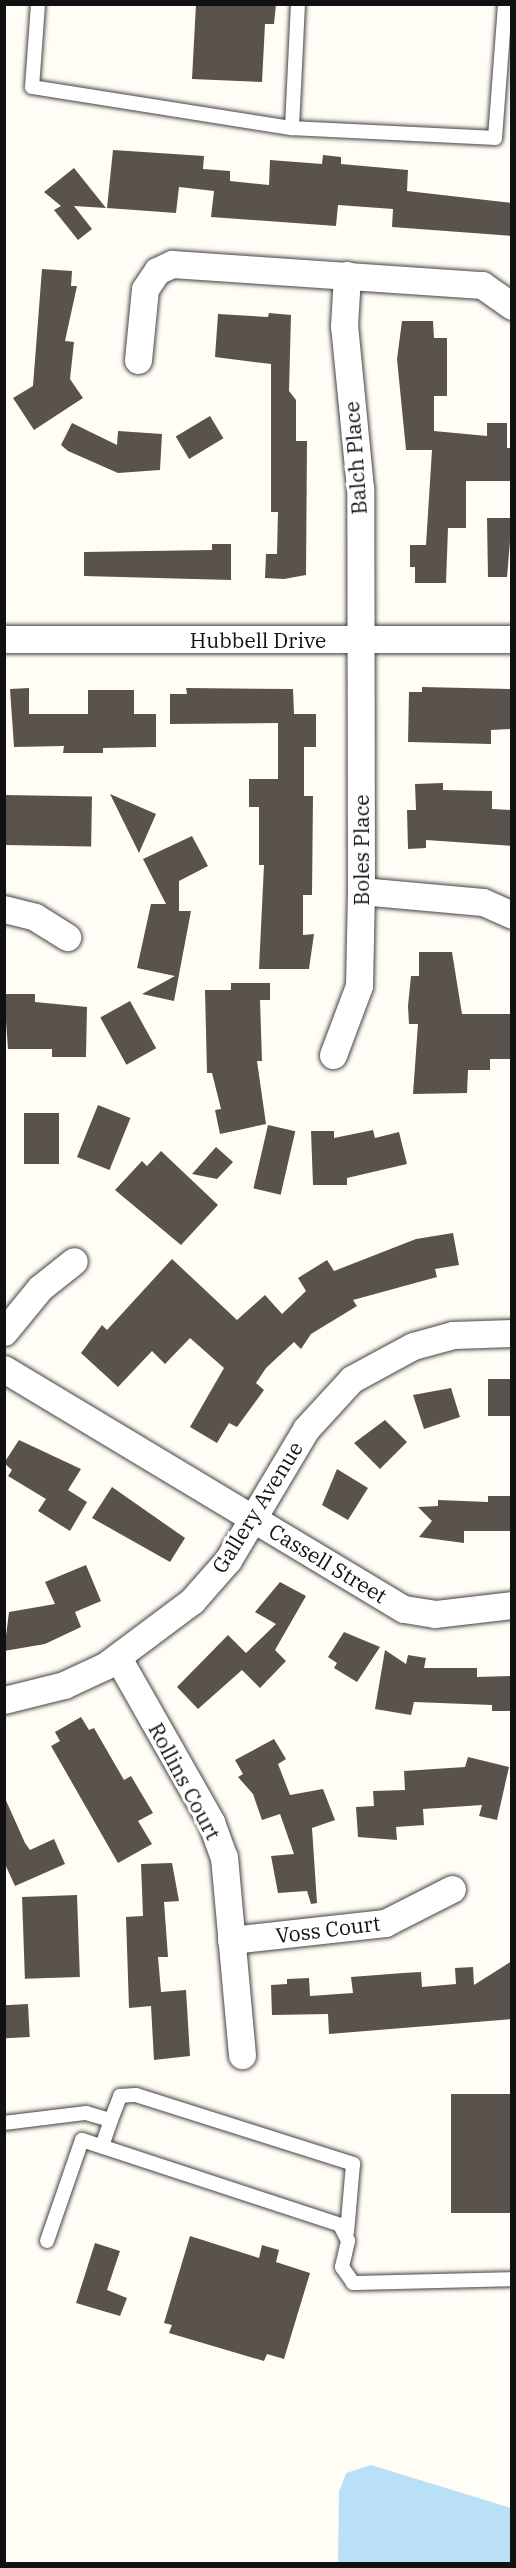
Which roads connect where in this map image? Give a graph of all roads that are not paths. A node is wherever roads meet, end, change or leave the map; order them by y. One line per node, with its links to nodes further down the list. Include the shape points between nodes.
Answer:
1 (38, 4): 4 (lane, via 32,87)
2 (298, 4): 4 (lane)
3 (505, 4): 4 (lane, via 495,138)
4 (292, 128)
5 (347, 275): 6 (street, via 482,285); 7 (street, via 172,264 157,271 145,289); 10 (street, Balch Place, via 344,326 360,488)
6 (512, 306)
7 (138, 360)
8 (4, 639): 10 (street, Hubbell Drive)
9 (512, 639): 10 (street, Hubbell Drive)
10 (360, 640): 11 (street, Boles Place)
11 (361, 891): 13 (street, via 483,902); 15 (street, Boles Place, via 359,986)
12 (4, 909): 14 (street, via 34,917)
13 (512, 915)
14 (67, 937)
15 (333, 1055)
16 (74, 1262): 17 (street, via 40,1288)
17 (4, 1332)
18 (512, 1333): 20 (street, Gallery Avenue, via 453,1335 412,1346 352,1379 306,1429)
19 (4, 1369): 20 (street, Cassell Street)
20 (254, 1518): 21 (street, Cassell Street, via 404,1610 435,1614); 22 (street, Gallery Avenue, via 228,1560 192,1601)
21 (512, 1605)
22 (118, 1658): 23 (street, Gallery Avenue, via 64,1684); 25 (street, Rollins Court, via 211,1822 228,1881)
23 (4, 1700)
24 (452, 1889): 25 (street, Voss Court, via 385,1923)
25 (231, 1940): 26 (street, Rollins Court)
26 (242, 2055)
27 (111, 2120): 28 (lane, via 86,2113); 29 (lane); 30 (lane, via 120,2096 136,2095 353,2164)
28 (5, 2124)
29 (102, 2146): 30 (lane, via 340,2225); 31 (lane, via 82,2140)
30 (347, 2232): 32 (lane, via 342,2266 353,2283)
31 (47, 2241)
32 (512, 2279)

